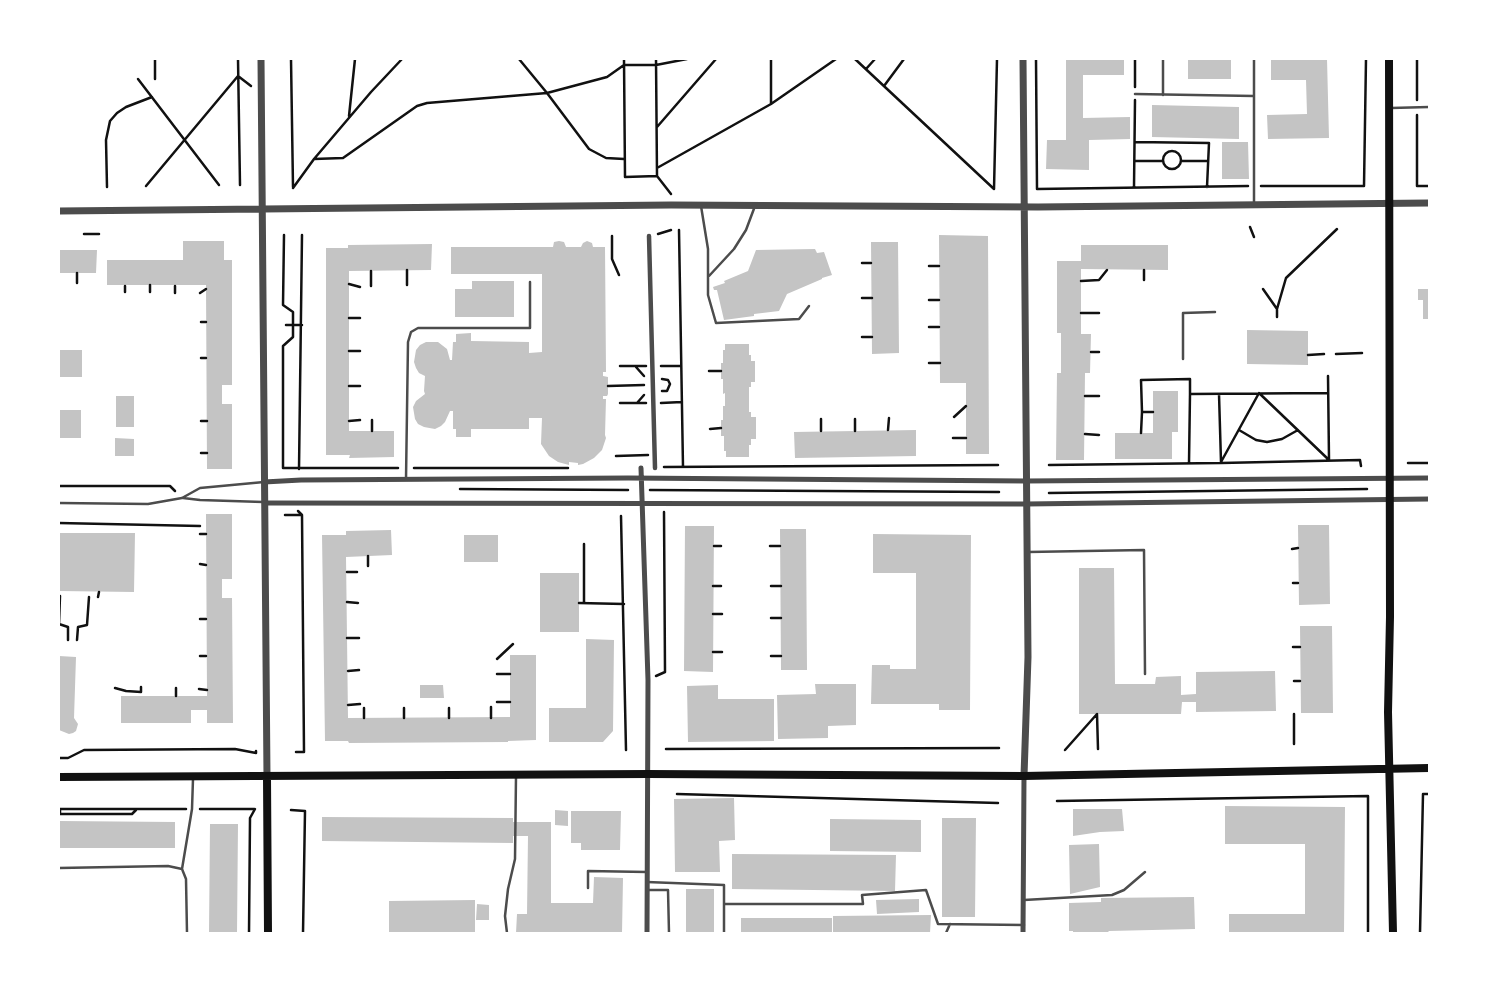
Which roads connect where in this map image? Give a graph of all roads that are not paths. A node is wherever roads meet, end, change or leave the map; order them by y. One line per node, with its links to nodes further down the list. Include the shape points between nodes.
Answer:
1 (261, 59): 17 (street)
2 (1023, 59): 16 (street)
3 (1163, 59): 7 (lane)
4 (1254, 59): 8 (lane)
5 (1389, 59): 10 (main road)
6 (1135, 94): 7 (lane)
7 (1163, 95): 8 (lane)
8 (1254, 96): 14 (lane)
9 (1429, 107): 10 (lane)
10 (1389, 108): 11 (main road)
11 (1389, 203): 12 (street); 14 (street); 28 (main road)
12 (1429, 203)
13 (701, 205): 15 (street); 17 (street); 20 (lane, via 708,249)
14 (1254, 205): 16 (street)
15 (755, 206): 16 (street); 20 (lane, via 734,249)
16 (1024, 206): 31 (street)
17 (262, 209): 18 (street); 32 (street)
18 (59, 211)
19 (649, 236): 26 (street)
20 (708, 277): 22 (lane, via 708,296 716,323 799,320)
21 (530, 282): 30 (lane, via 530,328 418,328 411,332 408,342)
22 (809, 306)
23 (1215, 312): 24 (lane, via 1183,313)
24 (1183, 359)
25 (642, 468): 27 (street)
26 (655, 468)
27 (641, 478): 30 (street); 31 (street); 38 (street)
28 (1389, 478): 29 (street); 31 (street); 35 (main road)
29 (1429, 478)
30 (406, 480): 32 (street)
31 (1026, 481): 39 (street)
32 (264, 482): 33 (lane, via 200,488); 36 (street)
33 (182, 498): 36 (lane); 37 (lane, via 148,504)
34 (1429, 498): 35 (street)
35 (1390, 499): 39 (street); 42 (main road)
36 (265, 502): 38 (street); 49 (street)
37 (59, 503)
38 (644, 503): 39 (street); 44 (street)
39 (1026, 504): 40 (street)
40 (1027, 552): 41 (lane, via 1144,550); 46 (street)
41 (1145, 674)
42 (1389, 768): 43 (main road); 46 (main road); 69 (main road)
43 (1429, 768)
44 (648, 774): 45 (main road); 46 (main road); 52 (street)
45 (516, 775): 49 (main road); 63 (lane, via 515,859 508,889)
46 (1024, 776): 57 (street)
47 (59, 777): 48 (main road)
48 (192, 777): 49 (main road); 51 (lane, via 192,809)
49 (267, 777): 62 (main road)
50 (59, 868): 51 (lane, via 168,866)
51 (182, 869): 61 (lane, via 186,879)
52 (647, 872): 54 (street); 55 (lane, via 588,870)
53 (1145, 872): 57 (lane, via 1124,890 1112,895)
54 (647, 882): 56 (street); 58 (lane, via 724,885)
55 (588, 888)
56 (647, 890): 64 (street); 65 (lane, via 668,890)
57 (1024, 900): 60 (street)
58 (724, 904): 59 (lane, via 863,904 862,895 926,890 938,924); 66 (lane)
59 (950, 924): 60 (lane); 67 (lane)
60 (1024, 925): 68 (street)
61 (187, 933)
62 (268, 933)
63 (507, 933)
64 (647, 933)
65 (669, 933)
66 (724, 933)
67 (946, 933)
68 (1024, 933)
69 (1393, 933)

